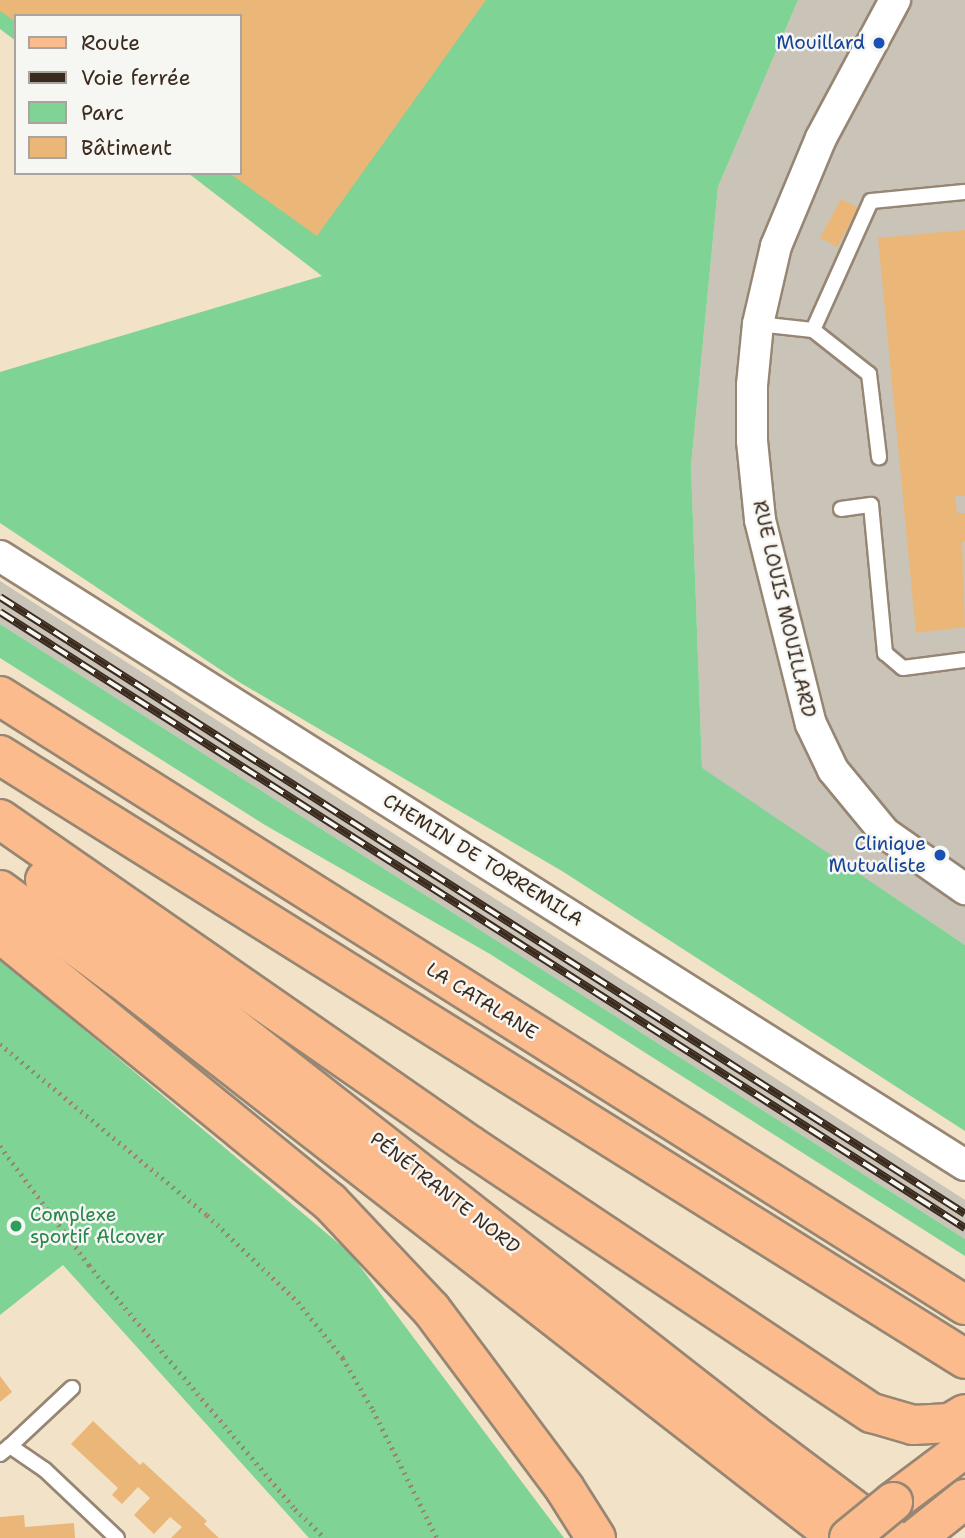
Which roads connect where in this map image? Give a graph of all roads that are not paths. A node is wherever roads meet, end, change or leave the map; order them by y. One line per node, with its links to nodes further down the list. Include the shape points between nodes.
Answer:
1 (895, 0): 3 (street, RUE LOUIS MOUILLARD, via 821,138 776,246)
2 (965, 192): 4 (lane, via 871,201)
3 (758, 324): 4 (lane); 13 (street, RUE LOUIS MOUILLARD, via 751,442 760,520 811,724 833,770 885,833)
4 (813, 330): 5 (lane, via 869,374)
5 (880, 457)
6 (841, 509): 8 (lane, via 871,505 885,653 903,668)
7 (0, 556): 16 (street, CHEMIN DE TORREMILA)
8 (965, 660)
9 (0, 696): 17 (main road, LA CATALANE)
10 (0, 755): 18 (main road)
11 (0, 819): 20 (main road, via 471,1146 872,1413 913,1425 950,1423)
12 (0, 847): 24 (main road, PÉNÉTRANTE NORD)
13 (965, 889)
14 (0, 890): 28 (main road, PÉNÉTRANTE NORD, via 130,986)
15 (0, 933): 27 (main road, via 330,1202 430,1309 565,1489)
16 (965, 1165)
17 (965, 1305)
18 (965, 1359)
19 (72, 1388): 22 (lane)
20 (965, 1414)
21 (965, 1448): 24 (main road)
22 (5, 1450): 26 (lane, via 45,1471)
23 (965, 1499): 25 (main road)
24 (892, 1520): 29 (main road, bridge)
25 (922, 1533)
26 (117, 1538)
27 (596, 1538)
28 (838, 1538)
29 (849, 1538)

